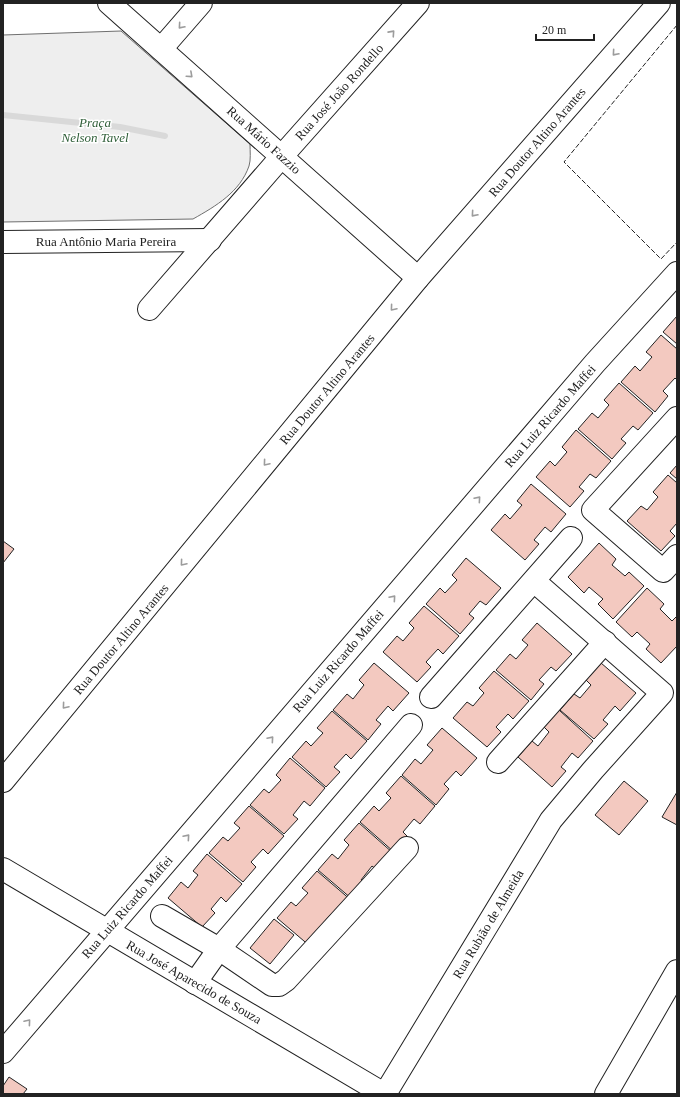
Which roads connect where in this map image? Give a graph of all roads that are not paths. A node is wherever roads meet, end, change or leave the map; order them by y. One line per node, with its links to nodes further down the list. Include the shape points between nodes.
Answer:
1 (109, 3): 5 (street, Rua Mário Fazzio)
2 (202, 3): 5 (street, one-way to 5)
3 (418, 3): 6 (street, Rua José João Rondello, one-way to 3)
4 (659, 3): 10 (street, Rua Doutor Altino Arantes, one-way to 10)
5 (161, 49): 6 (street, Rua Mário Fazzio, one-way to 6)
6 (282, 156): 7 (street, Rua José João Rondello); 10 (street, Rua Mário Fazzio)
7 (210, 240): 8 (street, Rua Antônio Maria Pereira); 11 (street, Rua José João Rondello)
8 (3, 242)
9 (677, 273): 24 (street, Rua Luiz Ricardo Maffei, one-way to 9, via 595,363)
10 (418, 278): 20 (street, Rua Doutor Altino Arantes, one-way to 20)
11 (149, 309)
12 (677, 418): 14 (street, via 593,510 663,572)
13 (571, 538): 15 (street)
14 (677, 556)
15 (534, 581): 16 (street); 17 (street)
16 (605, 642): 19 (street); 29 (street, Rua Rubião de Almeida, via 662,693 551,820)
17 (431, 697)
18 (411, 725): 25 (street)
19 (498, 762)
20 (3, 781)
21 (407, 848): 25 (street, via 279,985 272,985)
22 (3, 870): 24 (street, Rua José Aparecido de Souza)
23 (162, 916): 25 (street)
24 (106, 930): 27 (street, Rua José Aparecido de Souza); 28 (street, Rua Luiz Ricardo Maffei, one-way to 24)
25 (219, 949): 27 (street)
26 (677, 971): 30 (street)
27 (195, 983): 29 (street, Rua José Aparecido de Souza)
28 (3, 1052)
29 (385, 1094)
30 (606, 1094)

